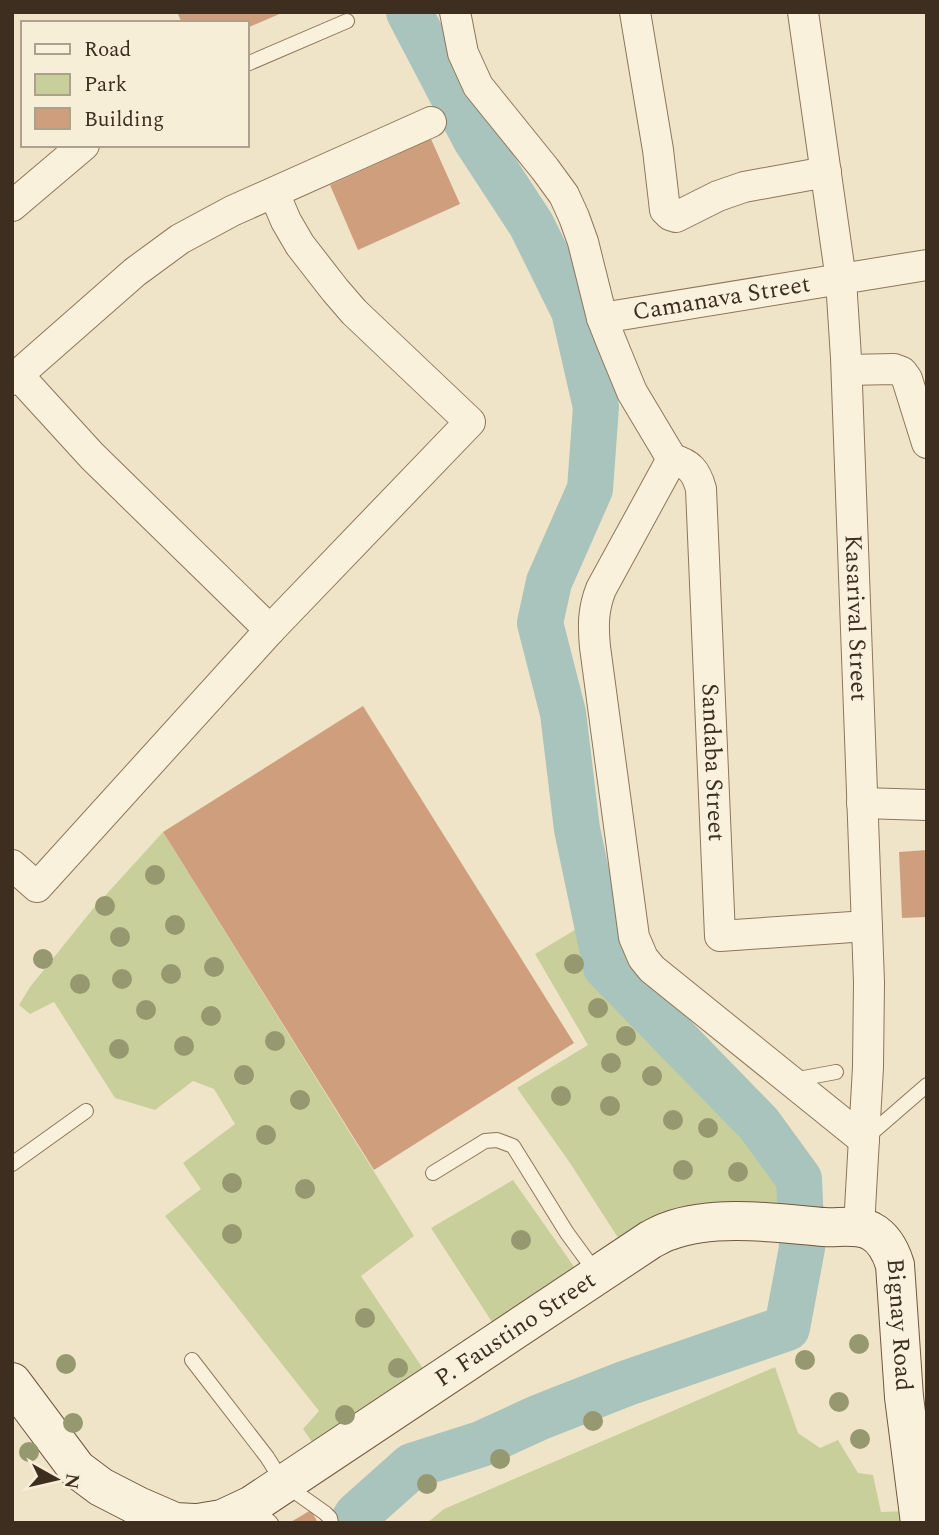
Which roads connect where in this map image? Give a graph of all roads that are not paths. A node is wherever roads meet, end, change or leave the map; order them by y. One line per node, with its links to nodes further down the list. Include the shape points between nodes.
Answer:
1 (455, 12): 13 (street, via 463,53 478,86 564,195 583,242)
2 (635, 12): 8 (street, via 665,210 670,215 676,217 744,187)
3 (803, 12): 8 (street, Kasarival Street)
4 (347, 22): 5 (lane)
5 (248, 64)
6 (431, 122): 9 (street)
7 (82, 147): 10 (street)
8 (827, 172): 12 (street, Kasarival Street)
9 (274, 193): 15 (street, via 204,225 161,252); 18 (street, via 300,245 335,290 470,422)
10 (12, 206)
11 (927, 265): 12 (street, Camanava Street)
12 (841, 280): 13 (street, Camanava Street); 14 (street, Kasarival Street)
13 (602, 318): 17 (street, via 632,392)
14 (847, 370): 16 (street, via 902,372); 19 (street, Kasarival Street)
15 (15, 377): 18 (street)
16 (927, 443)
17 (672, 459): 22 (street, Sandaba Street, via 692,468 701,489 720,936); 24 (street, via 601,589 593,623 634,937 652,969)
18 (270, 629): 21 (street, via 37,887)
19 (862, 803): 20 (street); 22 (street, Kasarival Street)
20 (927, 804)
21 (12, 865)
22 (867, 926): 27 (street, Kasarival Street)
23 (836, 1072): 24 (lane)
24 (790, 1080): 27 (street)
25 (927, 1085): 27 (lane)
26 (86, 1111): 28 (lane)
27 (864, 1140): 30 (street, Kasarival Street)
28 (12, 1164)
29 (433, 1173): 31 (lane, via 485,1141 513,1146)
30 (847, 1227): 31 (main road, P. Faustino Street, via 724,1221 688,1226 650,1240); 38 (main road, Bignay Road, via 873,1232 887,1246 895,1265 904,1397)
31 (598, 1275): 34 (main road, P. Faustino Street)
32 (192, 1360): 34 (lane)
33 (12, 1382): 36 (main road, P. Faustino Street, via 77,1469 138,1506 175,1522)
34 (284, 1484): 35 (main road, P. Faustino Street); 37 (lane, via 325,1513)
35 (262, 1514): 36 (main road, P. Faustino Street)
36 (196, 1523)
37 (331, 1523)
38 (920, 1523)

